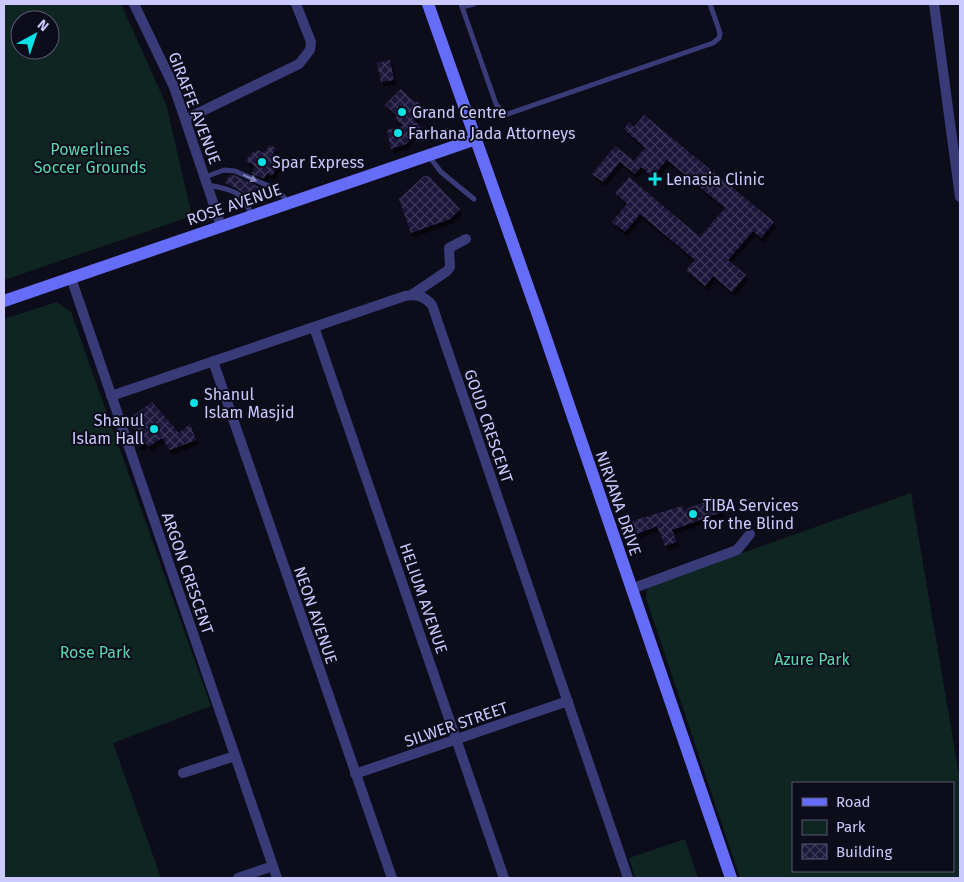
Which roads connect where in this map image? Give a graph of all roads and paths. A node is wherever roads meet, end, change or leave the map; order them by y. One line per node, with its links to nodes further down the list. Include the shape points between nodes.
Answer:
1 (134, 4): 8 (street, GIRAFFE AVENUE, via 164,63)
2 (296, 4): 8 (street, via 311,42 306,57 299,64)
3 (428, 4): 9 (main road, NIRVANA DRIVE)
4 (474, 4): 7 (lane)
5 (710, 4): 7 (lane, via 720,33 713,43 508,114 496,104)
6 (934, 4): 12 (street)
7 (462, 5)
8 (186, 119): 11 (street, GIRAFFE AVENUE)
9 (476, 139): 10 (main road, ROSE AVENUE); 25 (main road, NIRVANA DRIVE)
10 (428, 155): 13 (lane, via 440,172); 14 (main road, ROSE AVENUE)
11 (206, 181): 14 (lane, one-way to 14, via 224,170 236,171 278,190); 15 (lane, via 242,196); 16 (street, GIRAFFE AVENUE)
12 (960, 197)
13 (474, 199)
14 (288, 203): 15 (main road, ROSE AVENUE)
15 (252, 216): 16 (main road, ROSE AVENUE)
16 (221, 226): 18 (main road, ROSE AVENUE)
17 (466, 239): 19 (street, via 449,248 450,267 447,271)
18 (71, 278): 20 (main road, ROSE AVENUE); 23 (street, ARGON CRESCENT)
19 (412, 294): 21 (street); 26 (street, GOUD CRESCENT, via 427,299 432,305)
20 (4, 301)
21 (314, 327): 22 (street); 27 (street, HELIUM AVENUE)
22 (213, 361): 23 (street); 30 (street, NEON AVENUE)
23 (111, 396): 28 (street, ARGON CRESCENT)
24 (750, 534): 25 (street, via 737,550)
25 (631, 589): 37 (main road, NIRVANA DRIVE)
26 (568, 701): 27 (street, SILWER STREET); 36 (street, GOUD CRESCENT)
27 (456, 740): 30 (street, SILWER STREET); 35 (street, HELIUM AVENUE)
28 (235, 756): 29 (street); 31 (street, ARGON CRESCENT)
29 (183, 773)
30 (355, 774): 34 (street, NEON AVENUE)
31 (273, 866): 32 (street); 33 (street, ARGON CRESCENT)
32 (238, 878)
33 (277, 878)
34 (391, 878)
35 (504, 878)
36 (628, 878)
37 (731, 878)

